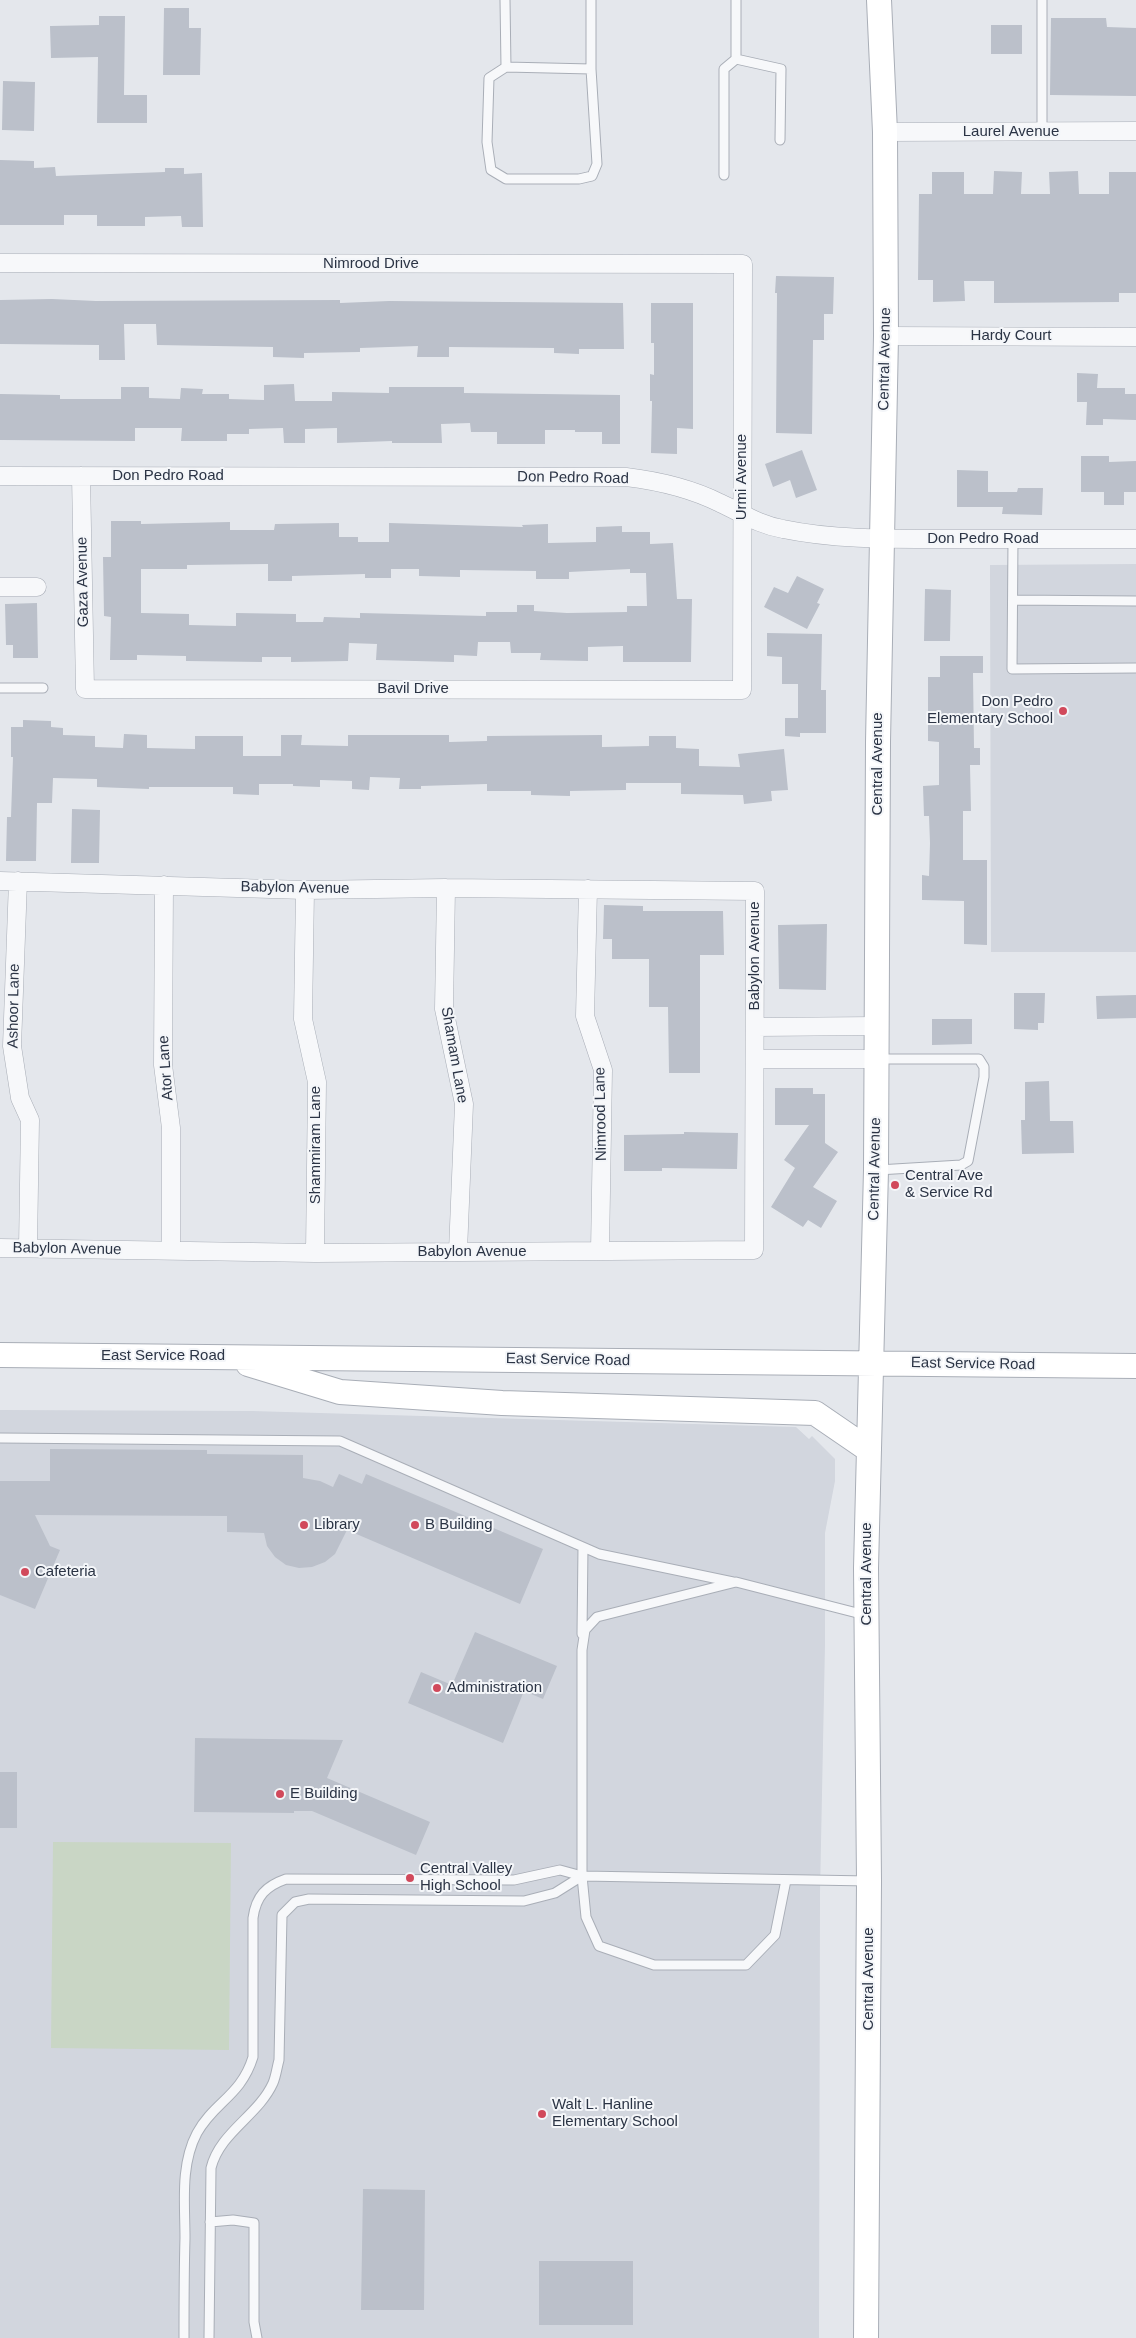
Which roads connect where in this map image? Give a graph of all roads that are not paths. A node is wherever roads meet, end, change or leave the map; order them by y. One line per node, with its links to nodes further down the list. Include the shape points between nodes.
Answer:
1 (505, 0): 7 (lane)
2 (592, 0): 8 (lane)
3 (736, 0): 6 (lane)
4 (879, 0): 10 (street, Central Avenue)
5 (1042, 0): 11 (lane)
6 (736, 59): 12 (lane, via 781,69); 13 (lane, via 724,69)
7 (506, 67): 8 (lane); 8 (lane, via 489,78 488,142 491,170 506,180 592,176 597,164)
8 (591, 69)
9 (1136, 131): 11 (street, Laurel Avenue)
10 (885, 132): 11 (street, Laurel Avenue); 16 (street, Central Avenue)
11 (1042, 132)
12 (780, 140)
13 (724, 175)
14 (0, 263): 15 (street, Nimrood Drive)
15 (743, 264): 20 (street, Urmi Avenue)
16 (886, 336): 17 (street, Hardy Court); 21 (street, Central Avenue)
17 (1136, 336)
18 (0, 476): 19 (street, Don Pedro Road)
19 (81, 476): 20 (street, Don Pedro Road, via 626,477 689,490); 31 (street, Gaza Avenue)
20 (742, 516): 21 (street, Don Pedro Road, via 782,529); 32 (street, Urmi Avenue)
21 (882, 539): 22 (street, Don Pedro Road); 40 (street, Central Avenue)
22 (1013, 539): 23 (street, Don Pedro Road); 26 (lane)
23 (1136, 539)
24 (0, 587): 25 (street)
25 (37, 587)
26 (1013, 600): 27 (lane); 28 (lane, via 1012,669)
27 (1136, 601)
28 (1136, 668)
29 (0, 688): 30 (lane)
30 (43, 688)
31 (85, 689): 32 (street, Bavil Drive)
32 (742, 690)
33 (18, 881): 34 (street, Babylon Avenue); 35 (street, Babylon Avenue); 45 (street, Ashoor Lane, via 12,1046 20,1098 30,1120)
34 (0, 882)
35 (164, 885): 38 (street, Babylon Avenue); 46 (street, Ator Lane, via 163,1065 172,1128)
36 (446, 888): 37 (street, Babylon Avenue); 38 (street, Babylon Avenue); 47 (street, Shamam Lane, via 444,1009 464,1104)
37 (588, 889): 39 (street, Babylon Avenue, via 755,891); 48 (street, Nimrood Lane, via 586,1016 603,1070)
38 (306, 890): 49 (street, Shammiram Lane, via 303,1018 317,1082)
39 (756, 1026): 40 (street, Babylon Avenue); 42 (street, Babylon Avenue)
40 (877, 1026): 41 (street, Central Avenue)
41 (876, 1059): 42 (street); 43 (street, Central Avenue); 43 (lane, via 979,1059 984,1067 968,1161 962,1165)
42 (756, 1060): 48 (street, Babylon Avenue, via 754,1250)
43 (876, 1170): 52 (street, Central Avenue)
44 (0, 1248): 45 (street, Babylon Avenue)
45 (28, 1248): 46 (street, Babylon Avenue)
46 (172, 1250): 49 (street, Babylon Avenue)
47 (458, 1251): 48 (street, Babylon Avenue); 49 (street, Babylon Avenue)
48 (600, 1251)
49 (315, 1253)
50 (0, 1355): 51 (street, East Service Road)
51 (222, 1356): 52 (street, East Service Road); 55 (street, via 340,1392 502,1403 815,1414)
52 (871, 1363): 53 (street, East Service Road); 55 (street, Central Avenue)
53 (1136, 1366)
54 (0, 1438): 56 (lane, via 340,1440)
55 (869, 1450): 58 (street, Central Avenue)
56 (582, 1547): 57 (lane, via 599,1554); 59 (lane)
57 (736, 1582): 58 (lane); 59 (lane, via 597,1617 585,1630)
58 (867, 1616): 62 (street, Central Avenue)
59 (582, 1640): 60 (lane)
60 (582, 1876): 61 (lane); 61 (lane, via 586,1917 599,1946 654,1965 746,1965 775,1935); 63 (lane, via 555,1893 524,1901 309,1899 295,1902 282,1915 280,1930 277,2068 273,2083 260,2102 216,2153 211,2168); 64 (lane, via 560,1870 514,1880 286,1879 272,1884 262,1893 255,1904 253,1918 253,2057 239,2087 207,2119 197,2134 185,2169)
61 (786, 1880): 62 (lane)
62 (869, 1881): 67 (street, Central Avenue)
63 (210, 2222): 65 (lane); 66 (lane, via 234,2220 254,2223 254,2322)
64 (184, 2338)
65 (209, 2338)
66 (257, 2338)
67 (866, 2338)

